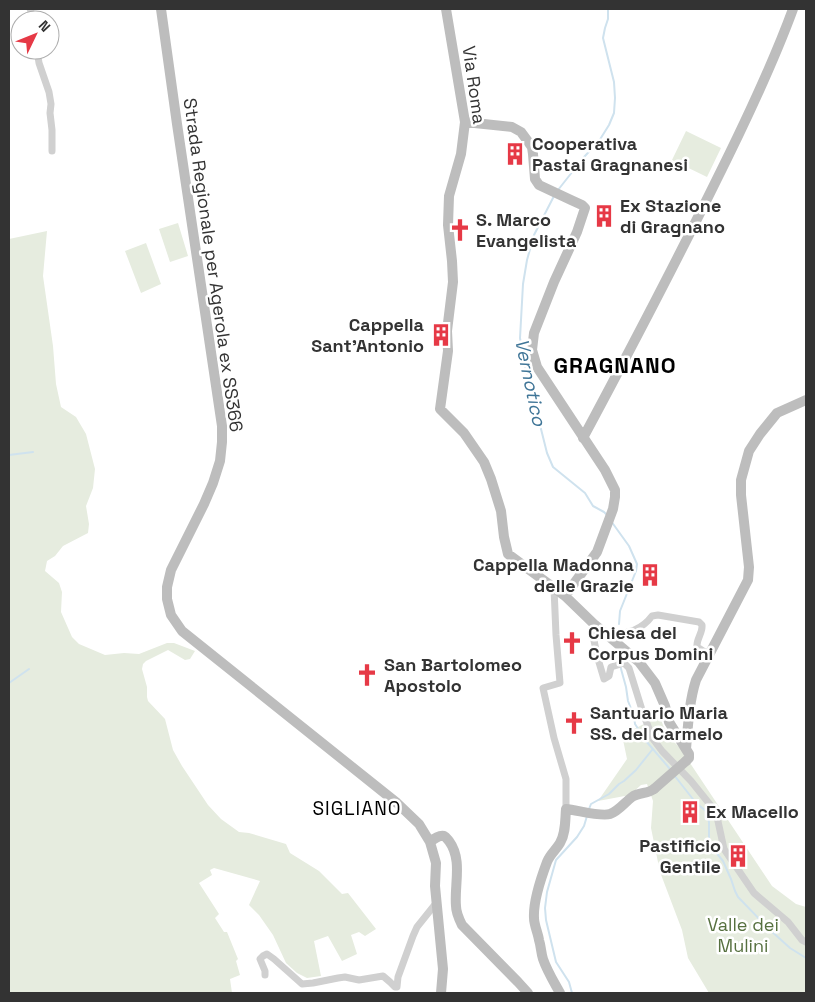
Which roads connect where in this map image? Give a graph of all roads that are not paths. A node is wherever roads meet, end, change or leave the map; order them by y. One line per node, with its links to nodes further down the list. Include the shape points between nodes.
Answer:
1 (161, 9): 18 (street, Strada Regionale per Agerola ex SS366, via 222,426 220,461 213,482 171,570 166,599 171,615 182,631 397,803 419,824)
2 (446, 9): 5 (street, Via Roma)
3 (794, 9): 8 (street, via 734,145)
4 (39, 60): 6 (street, via 50,92)
5 (465, 122): 8 (street, via 512,127 522,132 532,147 535,179 539,185 584,208 578,230 534,333 532,350 537,367); 9 (street, Via Roma, via 462,154 450,194 448,225 453,282 440,410 464,433 484,462 501,512 508,554)
6 (52, 151)
7 (806, 400): 13 (street, via 777,413 750,451 741,480 748,580)
8 (584, 438): 10 (street, via 605,470 615,497 597,552)
9 (554, 588): 10 (street); 17 (street, via 560,683 543,688)
10 (565, 596): 11 (street)
11 (594, 624): 12 (street); 20 (street, via 593,636 604,679 609,676 611,667 624,663 629,668 653,739 716,812 724,849 754,893)
12 (606, 634): 13 (street, via 642,627 652,616 658,615 699,622 703,630 697,647); 15 (street, via 639,662 655,683)
13 (709, 655): 14 (street, via 694,686)
14 (688, 722): 15 (street, via 685,727); 16 (street)
15 (673, 727): 16 (street)
16 (686, 749): 17 (street, bridge, via 689,758 650,793 633,796 611,814)
17 (571, 810): 24 (street, via 560,844 547,860 534,911 542,957)
18 (430, 842): 19 (street, Strada Regionale per Agerola ex SS366, via 436,863); 23 (street, via 444,836 452,845 457,868 456,907 462,925)
19 (437, 902): 21 (street, via 413,936 397,987 382,976 359,980 345,977 302,984 267,954 260,960); 22 (street, Strada Regionale per Agerola ex SS366, via 443,969)
20 (806, 942)
21 (265, 975)
22 (441, 993)
23 (528, 993)
24 (560, 993)

